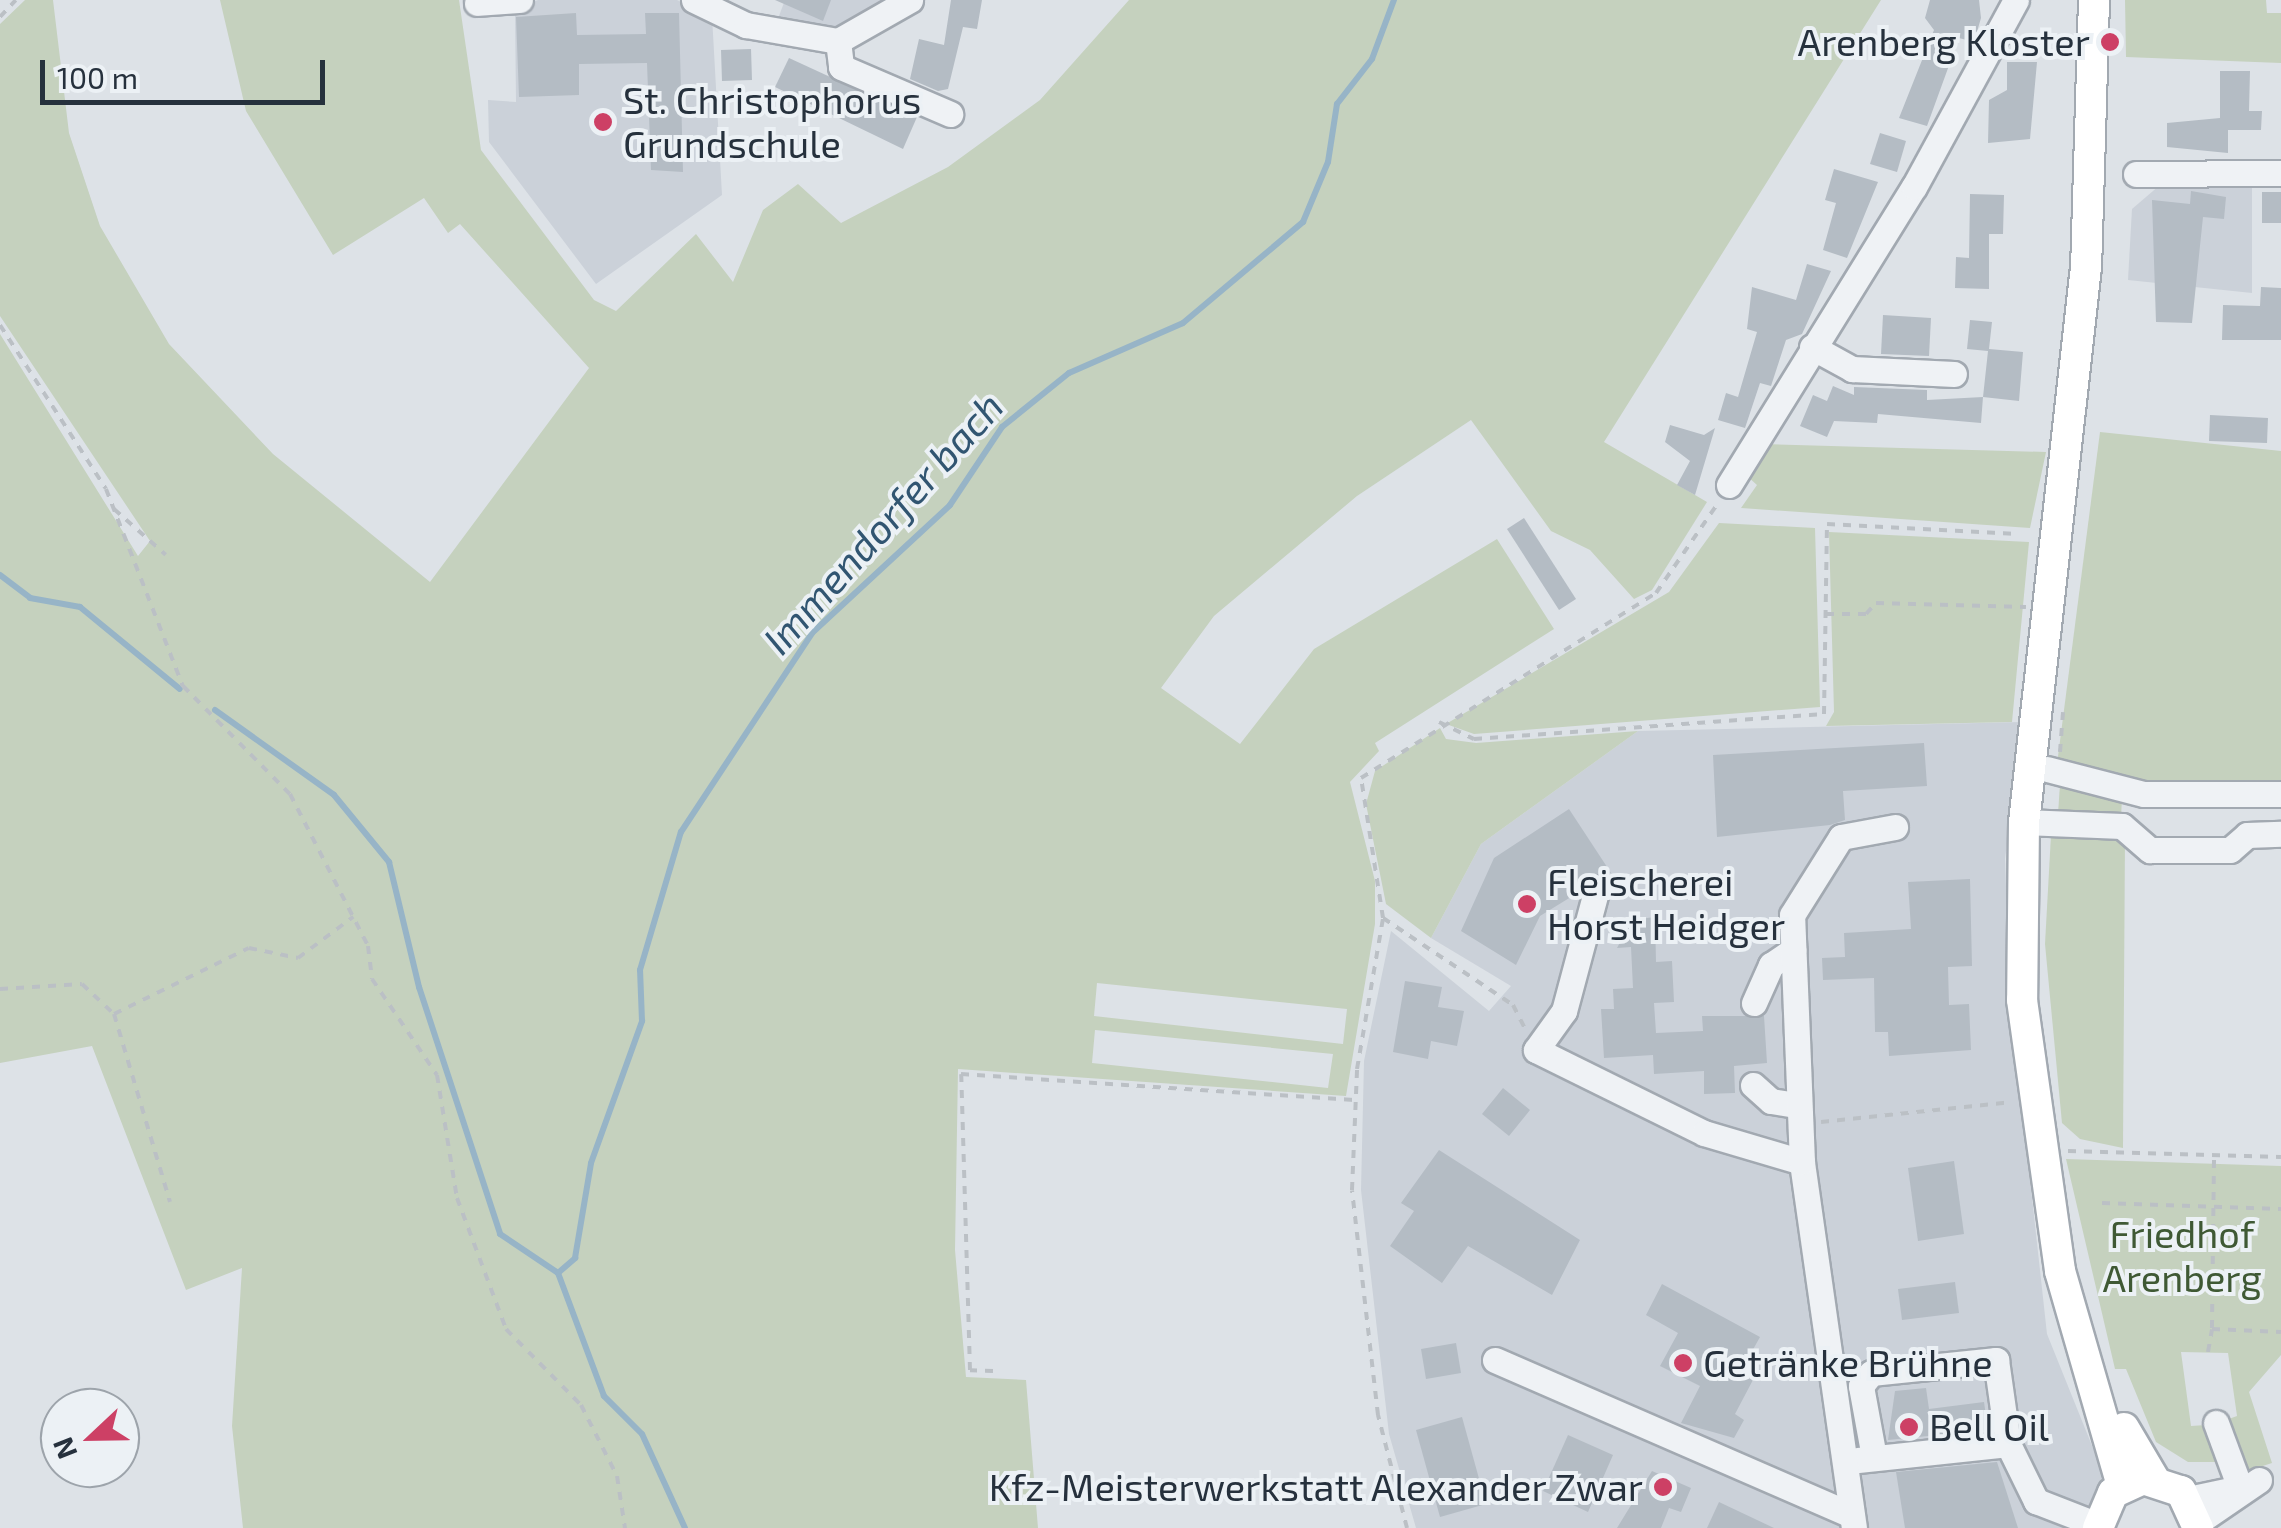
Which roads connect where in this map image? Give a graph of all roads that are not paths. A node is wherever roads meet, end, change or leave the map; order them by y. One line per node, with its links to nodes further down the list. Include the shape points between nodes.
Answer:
1 (520, 0): 6 (street)
2 (694, 0): 8 (street, via 746,25)
3 (910, 0): 8 (street)
4 (2016, 0): 12 (street)
5 (2071, 0): 7 (main road)
6 (477, 2)
7 (2095, 12): 15 (main road, via 2088,247)
8 (838, 40): 9 (street, via 841,66)
9 (950, 114)
10 (2281, 172): 11 (street)
11 (2136, 174)
12 (1812, 347): 13 (street, via 1852,369); 14 (street)
13 (1954, 374)
14 (1729, 484)
15 (2054, 608): 16 (main road); 18 (main road)
16 (2047, 769): 17 (street, via 2144,794); 18 (main road)
17 (2281, 794)
18 (2034, 822): 20 (street, via 2122,826 2150,850 2230,850 2247,834); 32 (main road, via 2033,952 2052,1150 2089,1336 2133,1450); 33 (main road, via 2030,1102 2063,1286)
19 (1895, 827): 22 (street, via 1842,837 1792,915)
20 (2281, 834)
21 (1597, 888): 26 (street, via 1564,1010 1536,1050 1704,1133)
22 (1793, 950): 23 (street, via 1772,966); 25 (street)
23 (1754, 1002)
24 (1752, 1086): 25 (street)
25 (1798, 1113): 26 (street)
26 (1802, 1162): 31 (street)
27 (1495, 1360): 35 (street)
28 (2216, 1424): 34 (street, via 2250,1484)
29 (2008, 1444): 30 (street); 30 (street, via 1996,1360 1871,1374 1861,1386); 36 (street, via 2046,1510)
30 (1874, 1458): 31 (street)
31 (1843, 1462): 35 (street)
32 (2154, 1479): 33 (main road); 34 (main road)
33 (2122, 1486): 36 (main road)
34 (2195, 1516)
35 (1852, 1521)
36 (2098, 1526)

